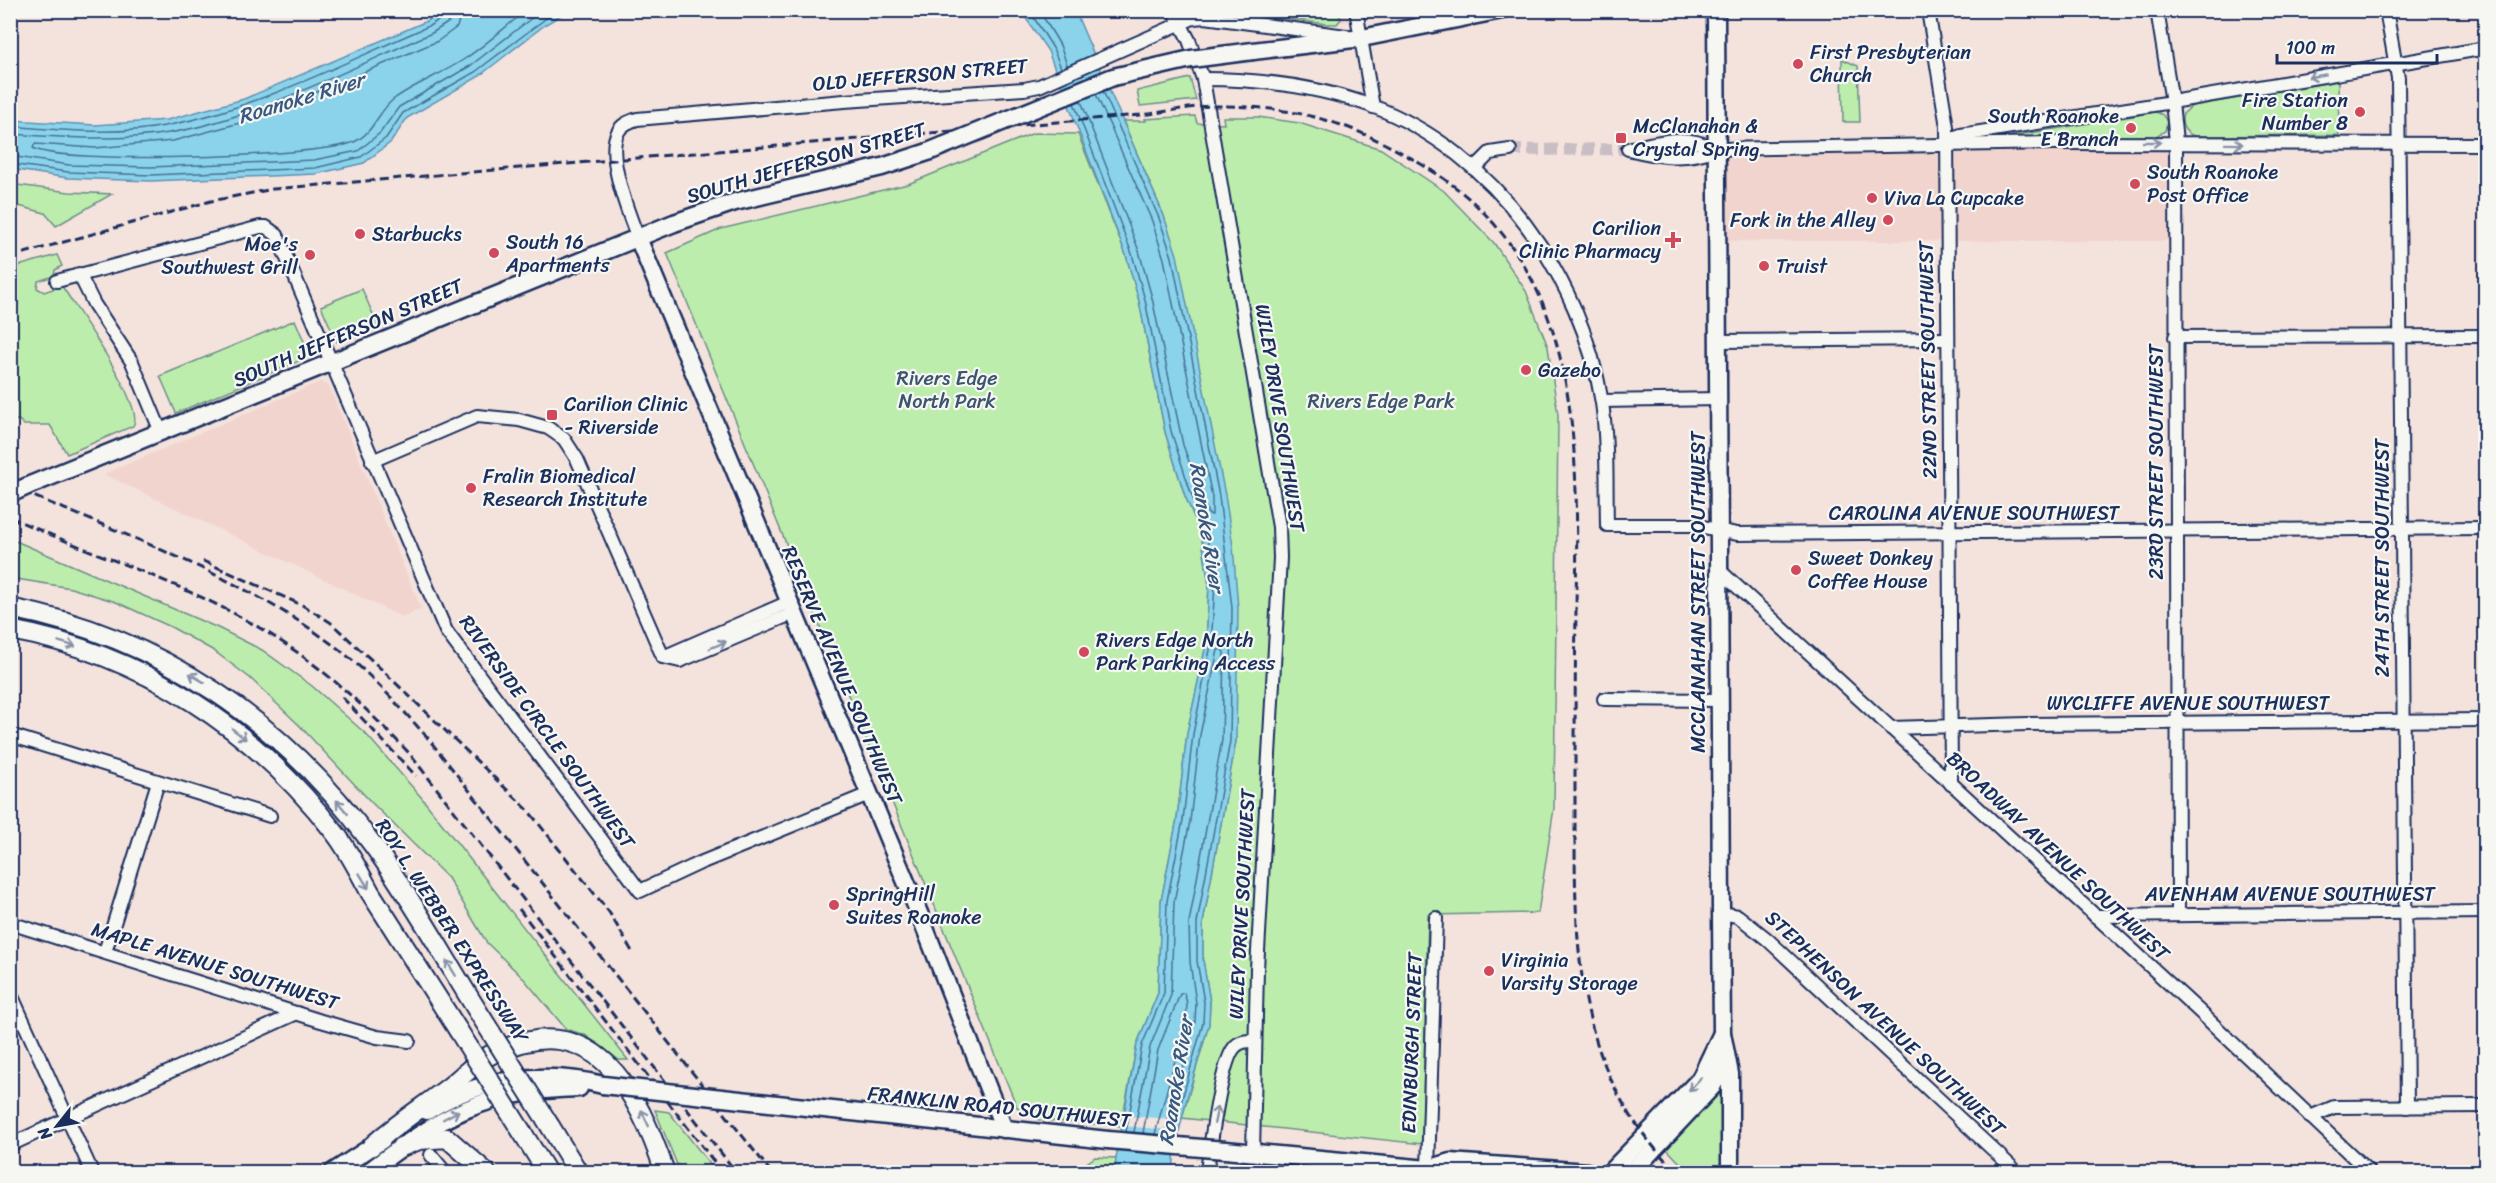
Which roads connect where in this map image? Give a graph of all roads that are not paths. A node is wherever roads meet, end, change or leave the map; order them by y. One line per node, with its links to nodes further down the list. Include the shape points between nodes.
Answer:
1 (1173, 10): 8 (street, WILEY DRIVE SOUTHWEST)
2 (1356, 10): 9 (street)
3 (1502, 10): 9 (main road, SOUTH JEFFERSON STREET)
4 (1716, 10): 19 (main road, MCCLANAHAN STREET SOUTHWEST)
5 (1928, 10): 18 (street, 22ND STREET SOUTHWEST, via 1947,128)
6 (2157, 10): 13 (street, 23RD STREET SOUTHWEST)
7 (2386, 10): 11 (street, 24TH STREET SOUTHWEST)
8 (1181, 24): 9 (street, OLD JEFFERSON STREET, via 1205,17); 12 (street, WILEY DRIVE SOUTHWEST); 22 (street, OLD JEFFERSON STREET, via 1024,89 844,101 625,123 617,133 616,158 621,193)
9 (1362, 38): 14 (street); 22 (main road, SOUTH JEFFERSON STREET, bridge, via 1191,60 1113,77 927,152 882,167 735,202)
10 (2486, 48): 11 (street)
11 (2396, 62): 13 (street, one-way to 13); 16 (street, 24TH STREET SOUTHWEST)
12 (1203, 79): 14 (street, via 1292,85); 69 (street, WILEY DRIVE SOUTHWEST, via 1280,527)
13 (2172, 102): 15 (street, 23RD STREET SOUTHWEST); 18 (street, via 1961,135)
14 (1373, 107): 21 (street, via 1426,133)
15 (2175, 142): 16 (street, one-way to 16); 18 (street, one-way to 15); 27 (street, 23RD STREET SOUTHWEST)
16 (2399, 144): 17 (street); 25 (street, 24TH STREET SOUTHWEST)
17 (2486, 144)
18 (1946, 145): 19 (street); 28 (street, 22ND STREET SOUTHWEST)
19 (1716, 149): 19 (street, via 1695,139 1661,141 1628,149 1661,157 1696,157); 29 (main road, MCCLANAHAN STREET SOUTHWEST)
20 (1510, 150): 21 (street, via 1490,153)
21 (1474, 169): 32 (street, via 1533,233 1557,271 1586,343)
22 (638, 238): 30 (main road, SOUTH JEFFERSON STREET); 42 (main road, RESERVE AVENUE SOUTHWEST)
23 (79, 274): 24 (street); 30 (street, RIVERSIDE CIRCLE SOUTHWEST, via 267,227 277,235); 33 (street, via 93,304 132,362)
24 (57, 281)
25 (2400, 336): 26 (street); 27 (street); 37 (street, 24TH STREET SOUTHWEST)
26 (2486, 336)
27 (2175, 337): 39 (street, 23RD STREET SOUTHWEST)
28 (1946, 339): 29 (street); 40 (street, 22ND STREET SOUTHWEST)
29 (1718, 341): 31 (main road, MCCLANAHAN STREET SOUTHWEST)
30 (330, 365): 33 (main road, SOUTH JEFFERSON STREET); 34 (street, RIVERSIDE CIRCLE SOUTHWEST)
31 (1718, 399): 32 (street); 38 (main road, MCCLANAHAN STREET SOUTHWEST)
32 (1602, 401): 38 (street, CAROLINA AVENUE SOUTHWEST, via 1607,525 1694,525)
33 (161, 432): 35 (main road, SOUTH JEFFERSON STREET, bridge)
34 (372, 461): 42 (street, via 477,416 519,420 548,428 564,439 578,459 663,657); 55 (street, RIVERSIDE CIRCLE SOUTHWEST, via 446,631 640,891)
35 (10, 494)
36 (2486, 528): 37 (street, CAROLINA AVENUE SOUTHWEST)
37 (2402, 529): 39 (street, CAROLINA AVENUE SOUTHWEST); 48 (street, 24TH STREET SOUTHWEST)
38 (1719, 531): 40 (street, CAROLINA AVENUE SOUTHWEST); 41 (main road, MCCLANAHAN STREET SOUTHWEST)
39 (2175, 531): 40 (street, CAROLINA AVENUE SOUTHWEST); 49 (street, 23RD STREET SOUTHWEST)
40 (1950, 532): 50 (street, 22ND STREET SOUTHWEST)
41 (1719, 570): 46 (main road, MCCLANAHAN STREET SOUTHWEST); 51 (street, BROADWAY AVENUE SOUTHWEST)
42 (791, 607): 55 (main road, RESERVE AVENUE SOUTHWEST)
43 (10, 608): 88 (highway, ROY L. WEBBER EXPRESSWAY, one-way to 43, bridge, via 374,845 326,788 262,725 203,682 141,648 72,622)
44 (10, 630): 87 (highway, one-way to 87, bridge, via 68,644 129,666 200,705 255,746 304,795 337,835)
45 (1604, 699): 46 (street)
46 (1720, 700): 58 (main road, MCCLANAHAN STREET SOUTHWEST)
47 (2486, 720): 48 (street, WYCLIFFE AVENUE SOUTHWEST)
48 (2403, 721): 49 (street, WYCLIFFE AVENUE SOUTHWEST); 59 (street, 24TH STREET SOUTHWEST)
49 (2178, 722): 50 (street, WYCLIFFE AVENUE SOUTHWEST); 60 (street, 23RD STREET SOUTHWEST)
50 (1951, 725): 51 (street, WYCLIFFE AVENUE SOUTHWEST); 54 (street, 22ND STREET SOUTHWEST)
51 (1890, 728): 54 (street, BROADWAY AVENUE SOUTHWEST)
52 (10, 735): 53 (street)
53 (158, 782): 56 (street); 64 (street)
54 (1951, 784): 61 (street, BROADWAY AVENUE SOUTHWEST)
55 (869, 794): 75 (main road, RESERVE AVENUE SOUTHWEST)
56 (270, 816)
57 (2486, 912): 59 (street, AVENHAM AVENUE SOUTHWEST)
58 (1721, 913): 67 (main road, MCCLANAHAN STREET SOUTHWEST); 95 (street, STEPHENSON AVENUE SOUTHWEST, via 1738,916 1767,939)
59 (2405, 913): 60 (street, AVENHAM AVENUE SOUTHWEST); 72 (street, 24TH STREET SOUTHWEST)
60 (2178, 915): 61 (street, AVENHAM AVENUE SOUTHWEST)
61 (2095, 916): 73 (street, BROADWAY AVENUE SOUTHWEST)
62 (1436, 918): 81 (street, EDINBURGH STREET)
63 (13, 926): 64 (street, MAPLE AVENUE SOUTHWEST)
64 (105, 952): 66 (street, MAPLE AVENUE SOUTHWEST)
65 (10, 992): 74 (street)
66 (297, 1013): 68 (street, MAPLE AVENUE SOUTHWEST, via 377,1037); 74 (street)
67 (1722, 1033): 92 (main road, one-way to 92, via 1700,1079); 93 (main road, via 1719,1074 1712,1086); 94 (main road, MCCLANAHAN STREET SOUTHWEST, via 1730,1074)
68 (409, 1041)
69 (1255, 1041): 79 (street, WILEY DRIVE SOUTHWEST); 90 (street, WILEY DRIVE SOUTHWEST, one-way to 69, via 1231,1051 1242,1042)
70 (603, 1085): 75 (main road, FRANKLIN ROAD SOUTHWEST, bridge); 77 (main road, FRANKLIN ROAD SOUTHWEST, via 576,1078 542,1077 488,1085 432,1107); 78 (main road, FRANKLIN ROAD SOUTHWEST, one-way to 70, via 451,1114 474,1104 543,1089)
71 (2486, 1106): 72 (street)
72 (2407, 1107): 73 (street, via 2334,1107)
73 (2310, 1117): 96 (street, BROADWAY AVENUE SOUTHWEST)
74 (68, 1118): 76 (street); 82 (street)
75 (1004, 1130): 79 (main road, FRANKLIN ROAD SOUTHWEST, bridge)
76 (10, 1145)
77 (372, 1146): 83 (main road, FRANKLIN ROAD SOUTHWEST); 89 (highway, one-way to 77, via 645,1115 611,1067 581,1047 546,1040 519,1043 491,1054)
78 (401, 1147): 84 (main road, FRANKLIN ROAD SOUTHWEST); 86 (highway, via 431,1138 447,1138)
79 (1253, 1153): 81 (main road, FRANKLIN ROAD SOUTHWEST)
80 (431, 1155): 85 (street)
81 (1431, 1171): 91 (main road, FRANKLIN ROAD SOUTHWEST, via 1449,1162)
82 (92, 1173)
83 (333, 1173)
84 (368, 1173)
85 (445, 1173)
86 (486, 1173)
87 (547, 1173)
88 (578, 1173)
89 (665, 1173)
90 (1207, 1173)
91 (1587, 1173)
92 (1610, 1173)
93 (1632, 1173)
94 (1730, 1173)
95 (2017, 1173)
96 (2369, 1173)

